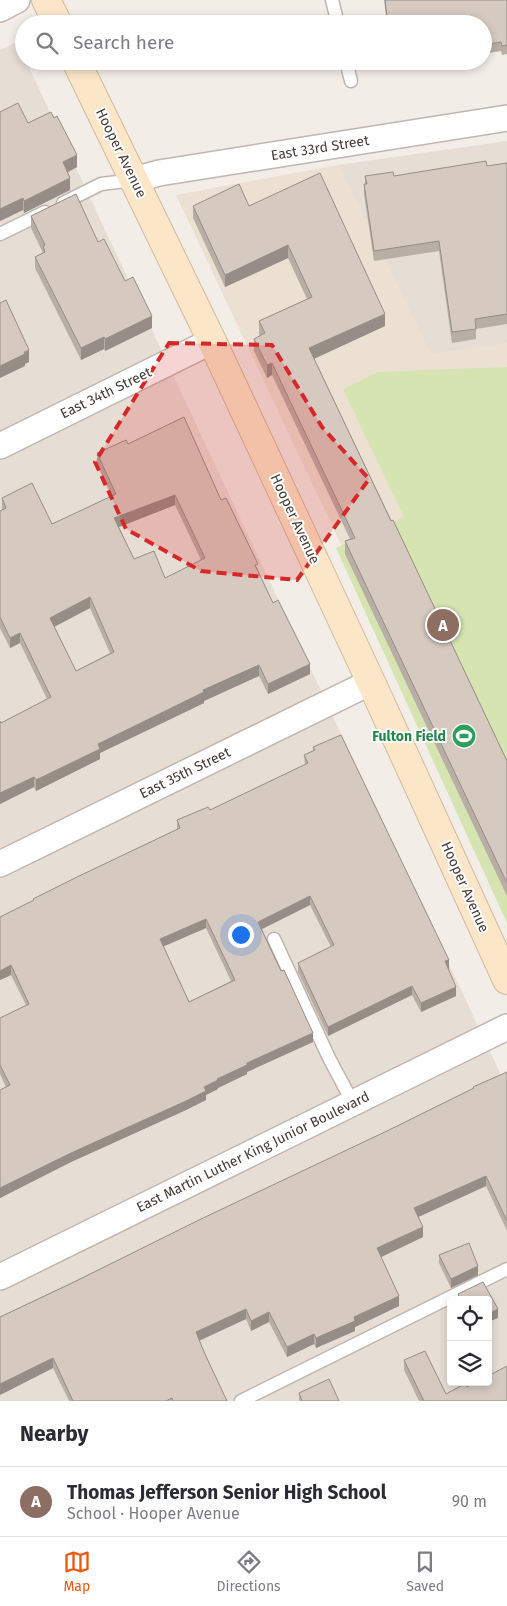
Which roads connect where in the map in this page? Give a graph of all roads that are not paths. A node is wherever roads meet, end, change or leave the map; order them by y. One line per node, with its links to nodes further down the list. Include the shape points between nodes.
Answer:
1 (17, 0): 4 (street)
2 (46, 0): 5 (street)
3 (332, 0): 6 (lane)
4 (0, 8)
5 (54, 15)
6 (336, 15)
7 (80, 70): 11 (street, Hooper Avenue)
8 (348, 70): 9 (lane)
9 (351, 81)
10 (507, 118): 11 (street, East 33rd Street, via 159,173)
11 (134, 180): 12 (lane, via 101,184); 13 (street, Hooper Avenue)
12 (0, 234)
13 (212, 341): 14 (street, East 34th Street); 15 (street, Hooper Avenue)
14 (0, 446)
15 (371, 682): 16 (street, East 35th Street); 18 (street, Hooper Avenue)
16 (0, 864)
17 (274, 939): 20 (lane)
18 (507, 980)
19 (507, 1027): 20 (street, East Martin Luther King Junior Boulevard)
20 (353, 1103): 22 (street, East Martin Luther King Junior Boulevard)
21 (507, 1269): 23 (lane)
22 (0, 1277)
23 (241, 1401)

